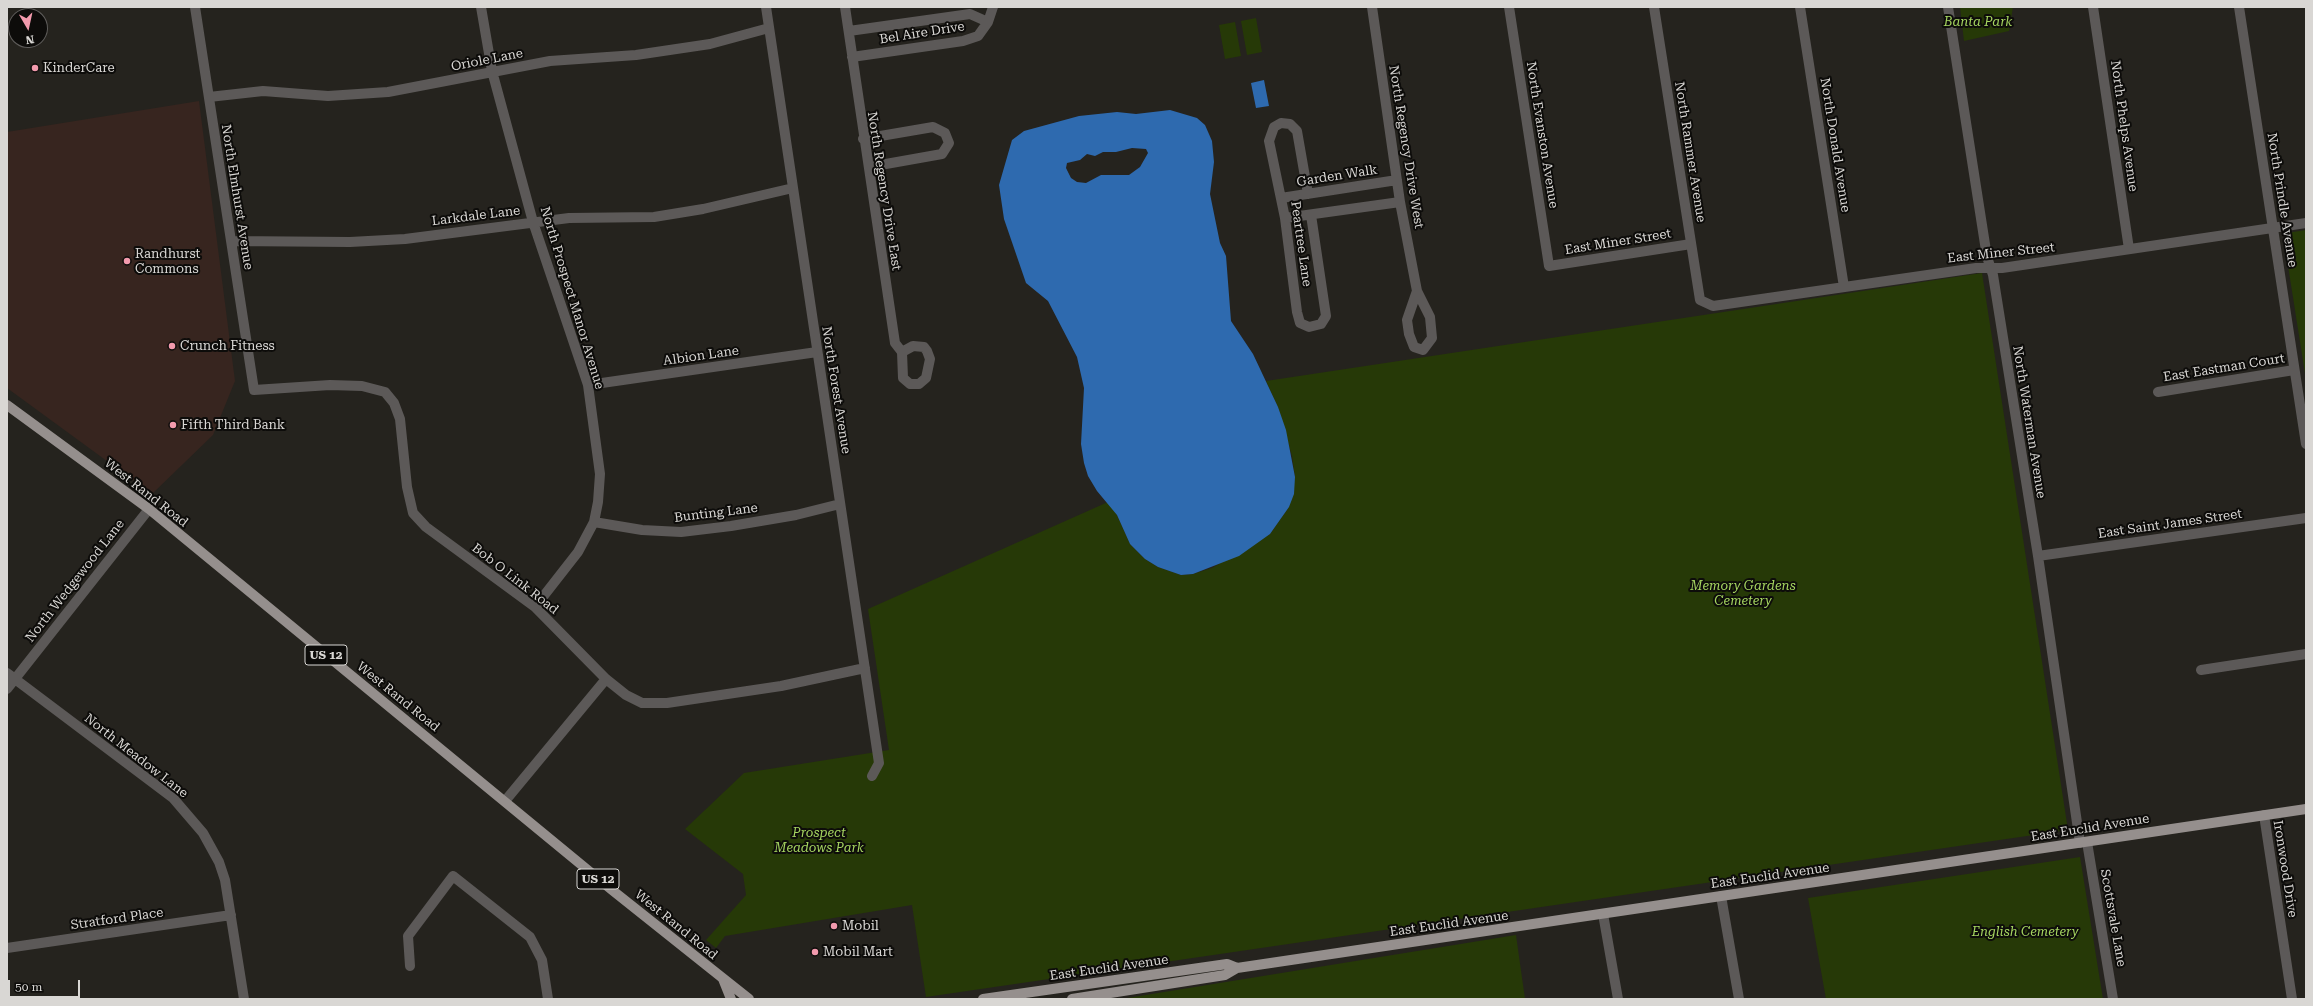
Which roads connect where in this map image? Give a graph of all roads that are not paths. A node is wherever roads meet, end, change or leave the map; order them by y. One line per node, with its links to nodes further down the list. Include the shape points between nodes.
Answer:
1 (195, 7): 18 (street, North Elmhurst Avenue)
2 (481, 7): 17 (street, North Prospect Manor Avenue)
3 (766, 7): 14 (street, North Forest Avenue)
4 (845, 7): 15 (street, North Regency Drive East)
5 (992, 7): 13 (street, Bel Aire Drive)
6 (1372, 7): 21 (street, North Regency Drive West)
7 (1510, 7): 34 (street, North Evanston Avenue)
8 (1654, 7): 32 (street, North Rammer Avenue)
9 (1800, 7): 36 (street, North Donald Avenue)
10 (1948, 7): 35 (street, North Waterman Avenue, via 1986,257)
11 (2093, 7): 33 (street, North Phelps Avenue)
12 (2239, 7): 30 (street, North Prindle Avenue)
13 (988, 22): 15 (street, Bel Aire Drive, via 970,14); 16 (street, Bel Aire Drive, via 978,36 963,41)
14 (769, 28): 17 (street, Oriole Lane, via 710,44 636,55 550,61); 22 (street, North Forest Avenue)
15 (849, 31): 16 (street, North Regency Drive East)
16 (852, 57): 19 (street, North Regency Drive East)
17 (492, 71): 18 (street, Oriole Lane, via 388,92 328,96 263,92); 28 (street, North Prospect Manor Avenue)
18 (209, 97): 31 (street, North Elmhurst Avenue)
19 (863, 139): 20 (street, North Regency Drive East); 20 (street, via 933,127 946,133 949,142 942,154)
20 (869, 167): 40 (street, North Regency Drive East, via 895,343)
21 (1397, 180): 23 (street, Garden Walk); 25 (street, North Regency Drive West)
22 (793, 188): 28 (street, Larkdale Lane, via 703,209 654,217 569,218); 39 (street, North Forest Avenue)
23 (1308, 194): 24 (street, Garden Walk); 24 (street, Peartree Lane, via 1297,131 1290,124 1281,123 1274,127 1269,141)
24 (1281, 198): 27 (street, Peartree Lane)
25 (1400, 202): 26 (street); 37 (street, North Regency Drive West)
26 (1311, 215): 27 (street); 27 (street, Peartree Lane, via 1326,316 1321,324 1309,326 1300,323 1297,312)
27 (1285, 218)
28 (534, 222): 31 (street, Larkdale Lane, via 405,239); 42 (street, North Prospect Manor Avenue)
29 (2306, 223): 30 (street, East Miner Street)
30 (2274, 227): 33 (street, East Miner Street); 41 (street, North Prindle Avenue)
31 (231, 241): 43 (street, North Elmhurst Avenue)
32 (1691, 244): 34 (street, East Miner Street); 38 (street, North Rammer Avenue)
33 (2129, 249): 35 (street, East Miner Street)
34 (1549, 266)
35 (1990, 268): 36 (street, East Miner Street); 51 (street, North Waterman Avenue)
36 (1844, 287): 38 (street, East Miner Street, via 1713,306)
37 (1417, 291): 37 (street, North Regency Drive West, via 1430,317 1432,331 1432,338 1423,350 1414,347 1409,334 1408,320)
38 (1700, 300)
39 (818, 352): 42 (street, Albion Lane); 47 (street, North Forest Avenue)
40 (902, 352)
41 (2294, 370): 44 (street, East Eastman Court); 46 (street, North Prindle Avenue)
42 (588, 385): 50 (street, North Prospect Manor Avenue, via 600,474)
43 (254, 390): 52 (street, Bob O Link Road, via 362,386 385,392 394,403 400,419 407,487 413,513 426,527)
44 (2158, 392)
45 (7, 405): 48 (main road, West Rand Road / US 12)
46 (2306, 444)
47 (840, 504): 50 (street, Bunting Lane, via 789,516 682,532 642,530); 54 (street, North Forest Avenue)
48 (149, 509): 56 (street, North Wedgewood Lane); 60 (main road, West Rand Road / US 12)
49 (2306, 518): 51 (street, East Saint James Street)
50 (594, 522): 52 (street, North Prospect Manor Avenue, via 578,552)
51 (2038, 556): 63 (street, North Waterman Avenue)
52 (535, 607): 57 (street, Bob O Link Road)
53 (2306, 654): 55 (street)
54 (865, 668): 57 (street, Bob O Link Road, via 781,686 667,703 642,703 626,695); 59 (street, North Forest Avenue, via 879,763)
55 (2201, 670)
56 (11, 676): 58 (street, North Wedgewood Lane); 66 (street, North Meadow Lane, via 173,798 189,815 203,833 219,862)
57 (606, 678): 60 (street)
58 (7, 689)
59 (872, 776)
60 (505, 801): 70 (main road, West Rand Road / US 12)
61 (2306, 809): 62 (main road, East Euclid Avenue)
62 (2264, 815): 63 (main road, East Euclid Avenue); 80 (street, Ironwood Drive)
63 (2084, 842): 64 (main road, East Euclid Avenue); 79 (street, Scottsvale Lane)
64 (1721, 896): 65 (main road, East Euclid Avenue); 78 (street)
65 (1603, 914): 69 (main road, East Euclid Avenue); 77 (street)
66 (231, 915): 67 (street, Stratford Place); 71 (street, North Meadow Lane)
67 (7, 948)
68 (410, 966): 72 (street, via 408,936 453,876 530,937 542,960)
69 (1237, 968): 75 (main road, East Euclid Avenue, via 1227,964); 76 (main road, East Euclid Avenue, via 1225,974)
70 (723, 979): 73 (main road); 74 (main road, West Rand Road / US 12)
71 (244, 999)
72 (548, 999)
73 (730, 999)
74 (749, 999)
75 (983, 999)
76 (1072, 999)
77 (1618, 999)
78 (1739, 999)
79 (2113, 999)
80 (2292, 999)

